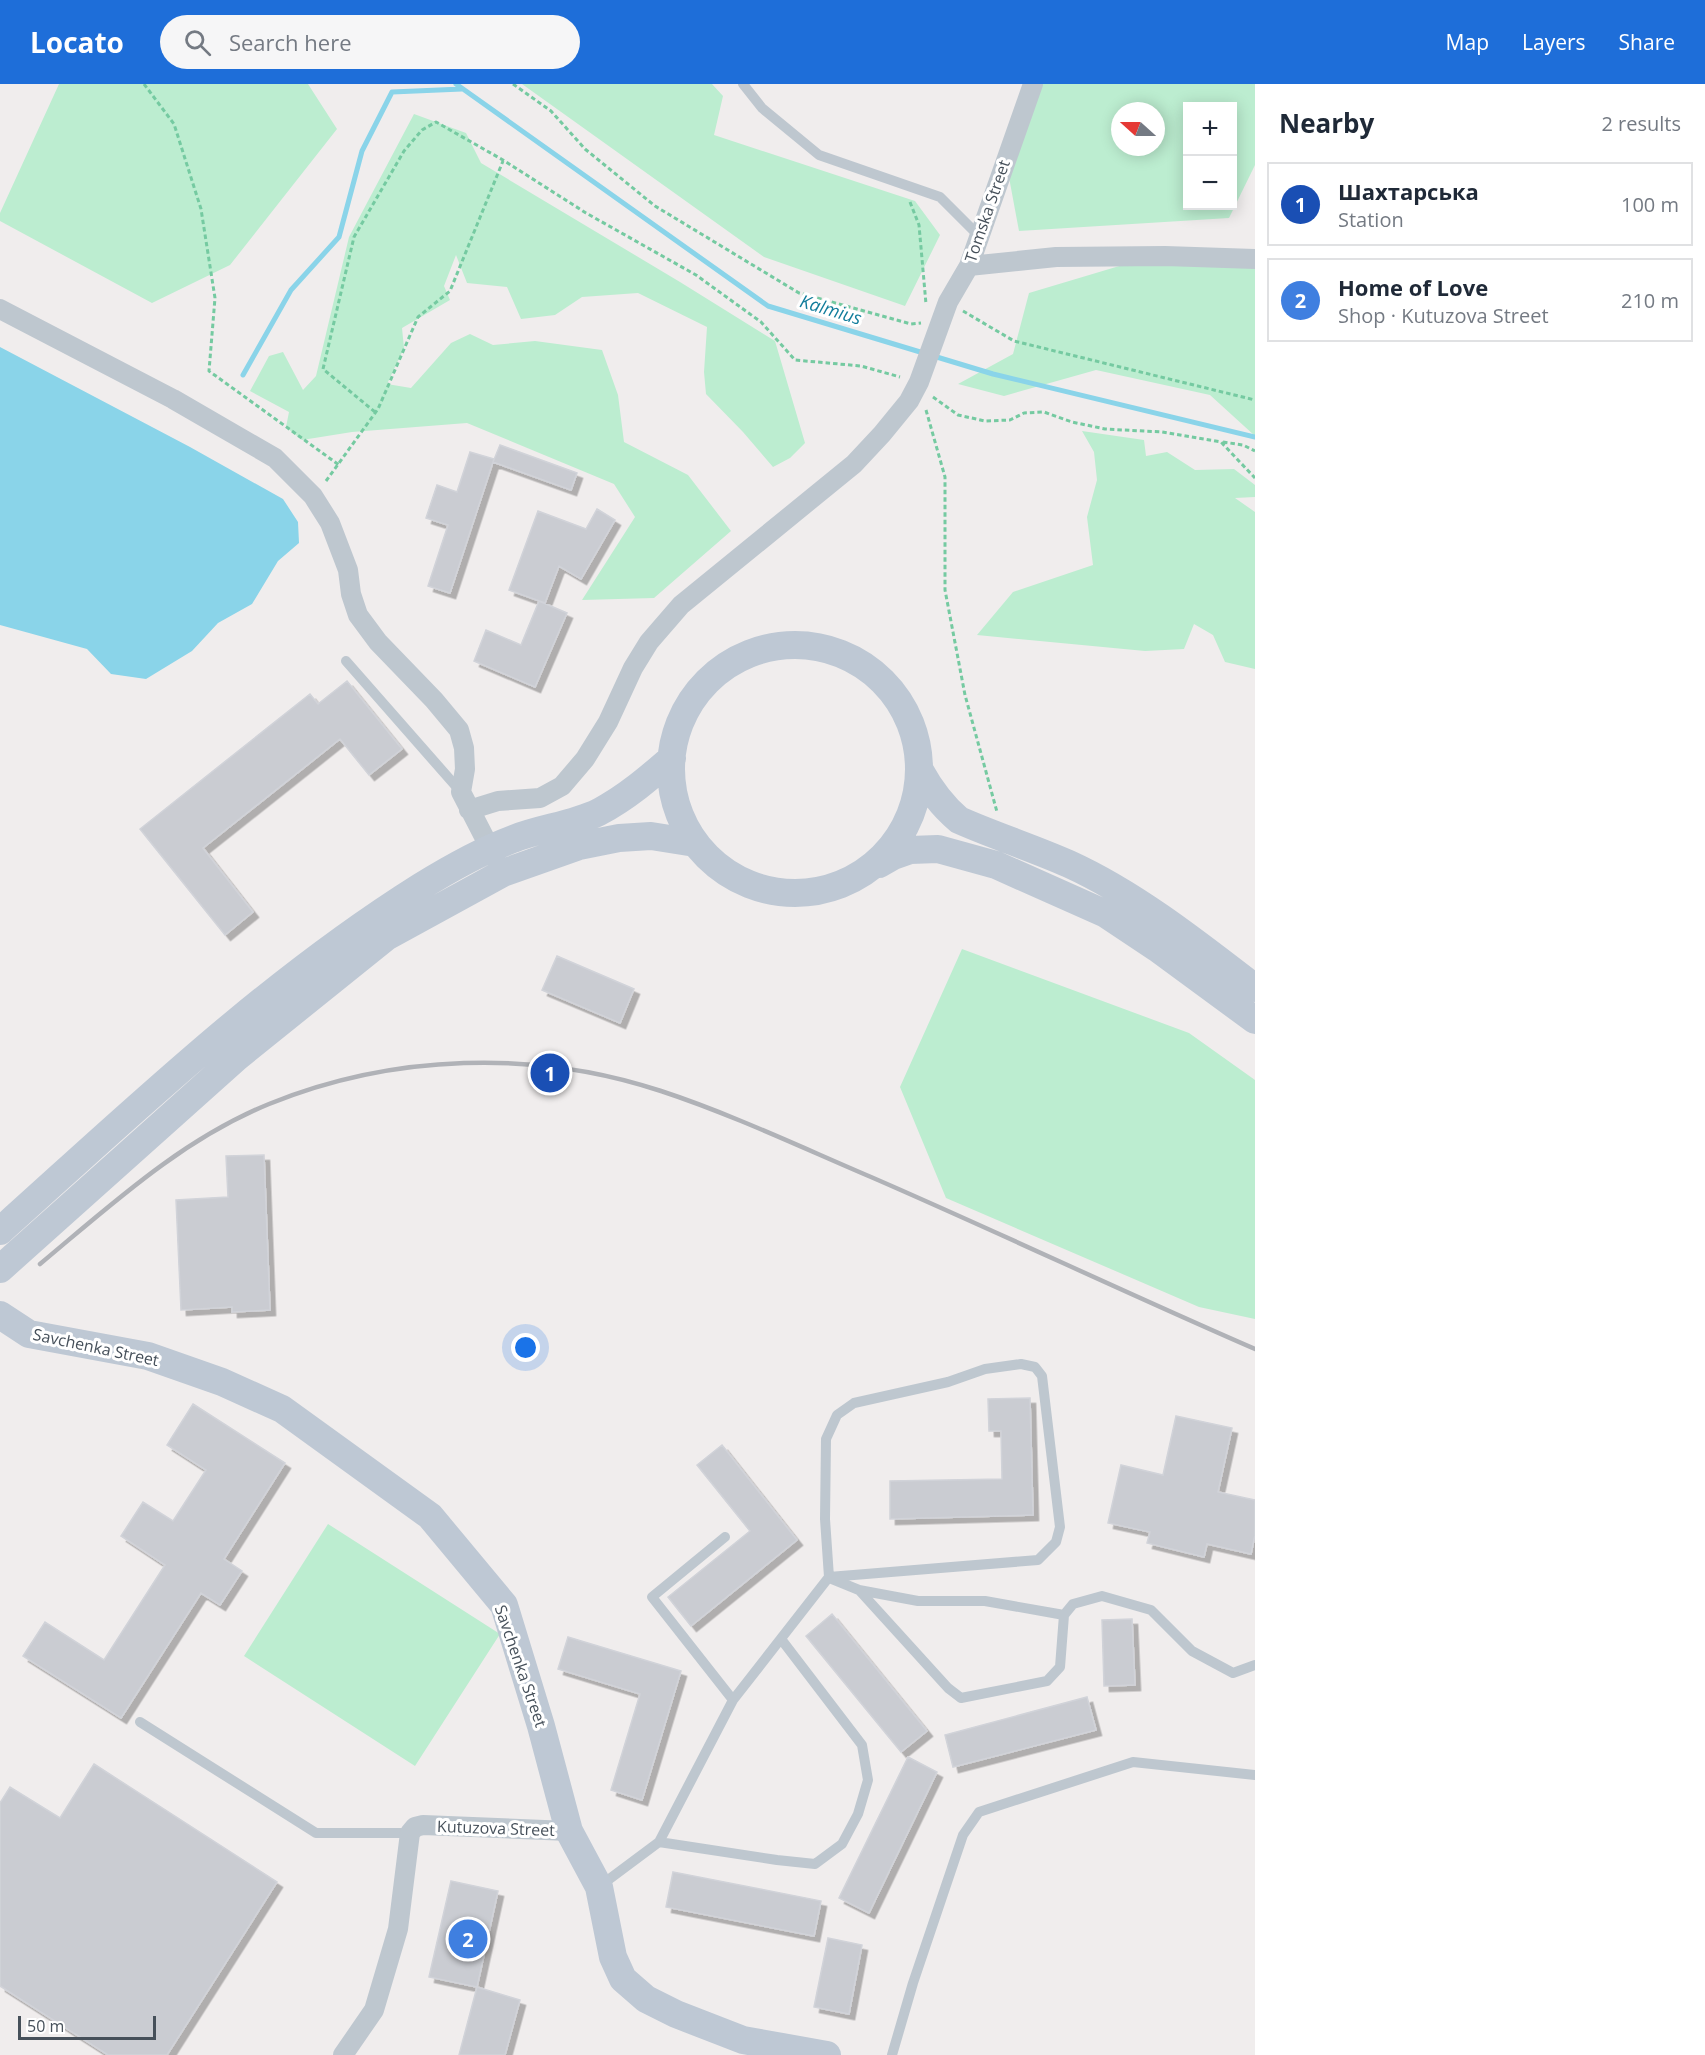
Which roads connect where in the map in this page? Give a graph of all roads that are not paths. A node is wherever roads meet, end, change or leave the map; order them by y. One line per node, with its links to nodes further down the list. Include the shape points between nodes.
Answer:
1 (743, 84): 3 (lane, via 762,108 819,155 940,197)
2 (1032, 84): 3 (street, Tomska Street)
3 (978, 236): 5 (street, Tomska Street)
4 (1255, 259): 5 (street, via 1056,257)
5 (969, 266): 11 (street, Tomska Street, via 948,302 909,401 854,464 665,622 633,668 608,722 585,759 562,786 540,798 498,801)
6 (0, 309): 10 (street, via 173,399 275,459 313,496 330,523 348,570 358,615 459,730 465,769)
7 (346, 661): 10 (lane)
8 (672, 758): 9 (main road, via 680,724 696,694 721,670 751,653 784,645 818,647 850,658 879,677 901,704 915,735); 12 (main road, via 676,803); 13 (main road, via 642,785 597,813 514,838)
9 (919, 769): 14 (main road, via 911,814 901,834 871,868); 15 (main road, via 931,792 959,820 1070,865 1118,891)
10 (461, 792): 11 (street)
11 (469, 810): 13 (street)
12 (695, 843): 13 (main road, via 651,836 619,838); 14 (main road, via 720,868 750,885 784,893 818,892)
13 (497, 861): 17 (main road, via 423,885 367,921 219,1035); 18 (main road, via 386,937 237,1057)
14 (851, 880): 16 (main road, via 910,850 947,850 996,865 1106,914)
15 (1255, 988)
16 (1255, 1020)
17 (0, 1231)
18 (0, 1269)
19 (0, 1315): 29 (main road, Savchenka Street, via 29,1334 148,1356 222,1382 282,1409 430,1516 504,1605)
20 (725, 1537): 26 (lane, via 652,1597)
21 (829, 1577): 21 (lane, via 1038,1560 1056,1542 1060,1527 1042,1376 1035,1367 1021,1364 986,1370 854,1403 837,1415 826,1439); 22 (lane); 24 (lane)
22 (859, 1590): 23 (lane, via 918,1601 985,1601); 23 (lane, via 948,1688 962,1698 1047,1681 1060,1667)
23 (1064, 1615): 25 (lane, via 1073,1604 1102,1596 1151,1610 1192,1651 1233,1673)
24 (781, 1639): 26 (lane); 31 (lane, via 862,1745 868,1779 858,1814 842,1844 815,1864)
25 (1255, 1665)
26 (733, 1700): 31 (lane)
27 (140, 1722): 30 (lane, via 316,1833)
28 (1255, 1775): 36 (lane, via 1133,1762 978,1812 963,1835)
29 (569, 1831): 30 (street, Kutuzova Street, via 423,1825); 32 (main road, Savchenka Street)
30 (410, 1833): 34 (street, via 398,1929 374,2010)
31 (659, 1842): 32 (lane)
32 (599, 1887): 33 (main road, Savchenka Street, via 613,1957 624,1979 646,1999 743,2040)
33 (754, 2049): 35 (main road, Savchenka Street)
34 (343, 2055)
35 (827, 2055)
36 (892, 2055)

